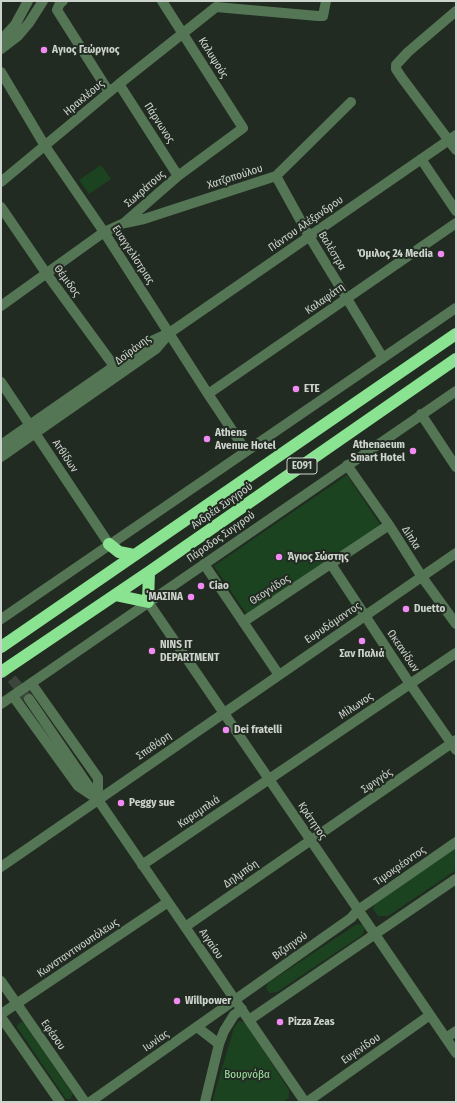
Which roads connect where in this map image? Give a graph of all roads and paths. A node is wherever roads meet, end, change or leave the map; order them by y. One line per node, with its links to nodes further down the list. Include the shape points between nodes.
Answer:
1 (28, 1): 9 (street, via 15,25)
2 (43, 1): 10 (street, via 30,23)
3 (162, 1): 8 (street, Καλυψούς)
4 (326, 1): 5 (street, Ηρακλέους, via 323,16)
5 (230, 4): 8 (street, Ηρακλέους, via 216,7)
6 (60, 5): 13 (street)
7 (456, 11): 16 (street, via 396,65 402,78)
8 (183, 32): 12 (street, Ηρακλέους); 15 (street, Καλυψούς)
9 (1, 40)
10 (1, 49)
11 (1, 72): 17 (street, Ευαγγελίστριας)
12 (119, 84): 13 (street, Ηρακλέους); 20 (street, Πάρνωνος)
13 (109, 92): 17 (street, Ηρακλέους)
14 (351, 102): 21 (street, Χατζοπούλου)
15 (243, 128): 20 (street, Σωκράτους)
16 (452, 137): 18 (street); 19 (street, Πάντου Αλέξανδρου)
17 (46, 146): 22 (street, Ηρακλέους); 27 (street, Ευαγγελίστριας)
18 (456, 150)
19 (421, 159): 24 (street); 28 (street, Πάντου Αλέξανδρου)
20 (178, 176): 25 (street, Σωκράτους)
21 (276, 176): 25 (street, Χατζοπούλου, via 144,219); 28 (street, Βαλέστρα)
22 (1, 182)
23 (1, 208): 29 (street, Θέμιδος)
24 (456, 211)
25 (124, 223): 27 (street, Σωκράτους)
26 (456, 223): 30 (street, Καλαφάτη)
27 (104, 232): 29 (street, Σωκράτους); 33 (street, Ευαγγελίστριας)
28 (309, 236): 30 (street, Βαλέστρα); 33 (street, Πάντου Αλέξανδρου)
29 (46, 273): 31 (street, Σωκράτους); 37 (street, Θέμιδος)
30 (347, 298): 35 (street, Βαλέστρα); 40 (street, Καλαφάτη)
31 (1, 306)
32 (456, 308): 35 (street)
33 (169, 333): 37 (street, Δοϊράνης, via 149,342); 40 (street, Ευαγγελίστριας); 42 (street, Δοϊράνης, via 156,349)
34 (456, 334): 51 (highway, Ανδρέα Συγγρού / ΕΟ91)
35 (383, 358): 44 (street)
36 (456, 359): 55 (highway, Ανδρέα Συγγρού / ΕΟ91)
37 (114, 366): 42 (street, Δοϊράνης)
38 (1, 382): 42 (street, Ατθίδων)
39 (456, 391): 41 (street, Πάροδος Συγγρού)
40 (208, 394): 44 (street, Ευαγγελίστριας)
41 (421, 414): 46 (street, Πάροδος Συγγρού); 47 (street)
42 (33, 429): 43 (street, Δοϊράνης); 45 (street, Δοϊράνης); 49 (street, Ατθίδων)
43 (1, 445)
44 (246, 451): 49 (street)
45 (1, 457)
46 (347, 465): 48 (street, Δίπλα); 52 (street, Πάροδος Συγγρού)
47 (456, 467)
48 (389, 525): 53 (street, Θεογνίδος); 56 (street, Δίπλα)
49 (109, 544): 51 (highway, via 119,552); 54 (highway, via 114,556); 60 (street)
50 (456, 553): 56 (street, Ευρυδάμαντος)
51 (134, 555): 54 (highway, Ανδρέα Συγγρού / ΕΟ91)
52 (204, 564): 58 (street, Πάροδος Συγγρού); 61 (street)
53 (331, 564): 59 (street, Ωκεανίδων); 61 (street, Θεογνίδος)
54 (113, 570): 63 (highway, Ανδρέα Συγγρού / ΕΟ91)
55 (149, 572): 57 (highway, Ανδρέα Συγγρού / ΕΟ91); 58 (highway)
56 (422, 577): 59 (street, Ευρυδάμαντος); 62 (street, Δίπλα)
57 (115, 595): 58 (highway); 65 (highway, Ανδρέα Συγγρού / ΕΟ91)
58 (148, 602): 67 (street, Πάροδος Συγγρού); 72 (street, Κράτητος)
59 (365, 616): 66 (street, Ευρυδάμαντος); 68 (street, Ωκεανίδων)
60 (1, 619)
61 (243, 622): 66 (street)
62 (456, 624)
63 (1, 647)
64 (456, 653): 68 (street, Μίλωνος)
65 (1, 672)
66 (279, 675): 72 (street, Ευρυδάμαντος)
67 (31, 683): 69 (street, Πάροδος Συγγρού); 75 (street, via 98,778)
68 (410, 684): 73 (street, Ωκεανίδων); 74 (street, Μίλωνος)
69 (13, 696): 71 (street, Πάροδος Συγγρού); 75 (street, Αιγαίου, via 78,786)
70 (29, 699): 75 (street, Αιγαίου)
71 (1, 704)
72 (224, 713): 74 (street, Κράτητος); 75 (street, Σπαθάρη)
73 (454, 745): 76 (street, Σφιγγός)
74 (269, 779): 76 (street, Κράτητος); 78 (street, Καραμπλιά)
75 (98, 800): 78 (street, Αιγαίου); 79 (street, Σπαθάρη)
76 (311, 841): 82 (street, Κράτητος); 83 (street, Δηλμπόη)
77 (456, 842): 82 (street, Τιμοκρέοντος)
78 (142, 865): 81 (street, Αιγαίου)
79 (1, 867)
80 (456, 879): 84 (street)
81 (168, 902): 83 (street, Αιγαίου); 87 (street, Κωνσταντινουπόλεως)
82 (358, 910): 84 (street, Κράτητος); 86 (street, Βιζυηνού, via 351,918)
83 (186, 927): 86 (street, Αιγαίου)
84 (375, 935): 89 (street, Κράτητος); 91 (street)
85 (1, 981): 87 (street, Εφέσου)
86 (235, 999): 88 (street, Αιγαίου); 92 (street, Ιωνίας)
87 (17, 1004): 90 (street, Κωνσταντινουπόλεως); 98 (street, Εφέσου)
88 (242, 1009): 91 (street, Αιγαίου); 95 (street, via 224,1031)
89 (430, 1015): 94 (street, Κράτητος); 101 (street, Ευγενίδου)
90 (1, 1016): 97 (street)
91 (249, 1020): 101 (street, Αιγαίου)
92 (197, 1027): 95 (street); 99 (street, Ιωνίας)
93 (456, 1031): 94 (street)
94 (446, 1038): 96 (street, Κράτητος)
95 (219, 1044): 100 (street)
96 (456, 1053)
97 (60, 1102)
98 (85, 1102)
99 (90, 1102)
100 (205, 1102)
101 (306, 1102)

